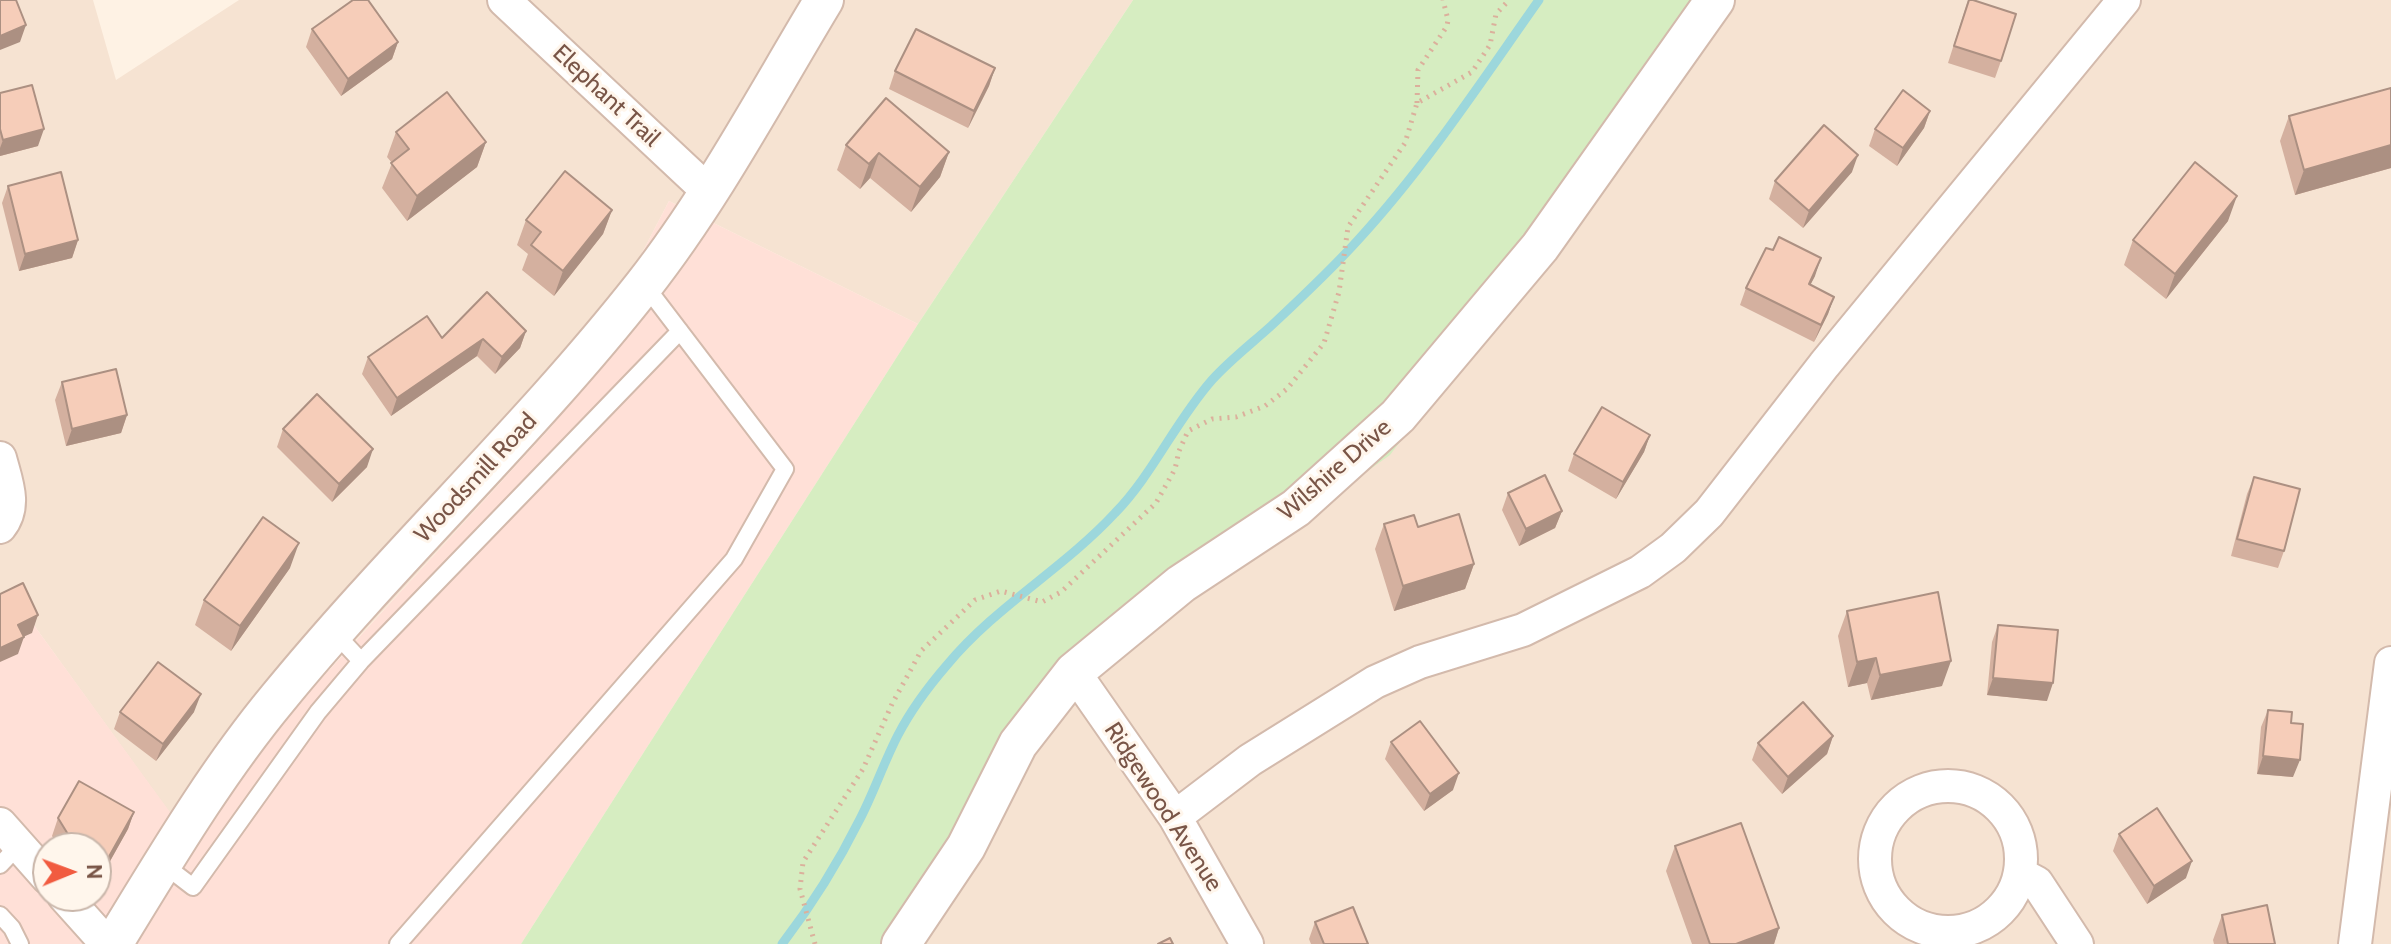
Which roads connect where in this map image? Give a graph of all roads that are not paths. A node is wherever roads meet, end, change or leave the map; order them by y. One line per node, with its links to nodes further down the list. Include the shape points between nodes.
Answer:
1 (504, 0): 5 (street, Elephant Trail)
2 (824, 0): 5 (street, Woodsmill Road)
3 (1715, 0): 13 (street, Wilshire Drive, via 1540,247 1398,416 1296,508 1181,584)
4 (2124, 0): 14 (street, via 1709,513 1673,548 1640,572 1523,630 1375,682 1250,760)
5 (709, 192): 6 (street, Woodsmill Road)
6 (644, 284): 7 (lane); 10 (street, Woodsmill Road, via 566,379)
7 (680, 331): 11 (lane); 23 (lane, via 785,469 734,559)
8 (0, 458): 9 (street, via 11,497)
9 (0, 527)
10 (334, 632): 11 (lane); 16 (street, Woodsmill Road, via 276,700)
11 (361, 661): 16 (lane, via 318,712 193,887)
12 (2391, 663): 27 (street)
13 (1074, 672): 14 (street, Ridgewood Avenue); 24 (street, Wilshire Drive, via 1018,744 966,847)
14 (1175, 817): 25 (street, Ridgewood Avenue)
15 (6, 845): 17 (street)
16 (163, 863): 22 (street, Woodsmill Road)
17 (32, 865)
18 (2020, 874): 18 (street, via 2011,898 1995,916 1972,929 1935,931 1901,916 1885,897 1876,874 1875,848 1896,805 1938,785 1962,786 1984,793 2002,808 2015,828); 26 (street, via 2037,883)
19 (79, 912): 22 (street)
20 (0, 915): 21 (lane)
21 (20, 944)
22 (110, 944)
23 (398, 944)
24 (901, 944)
25 (1247, 944)
26 (2077, 944)
27 (2355, 944)

